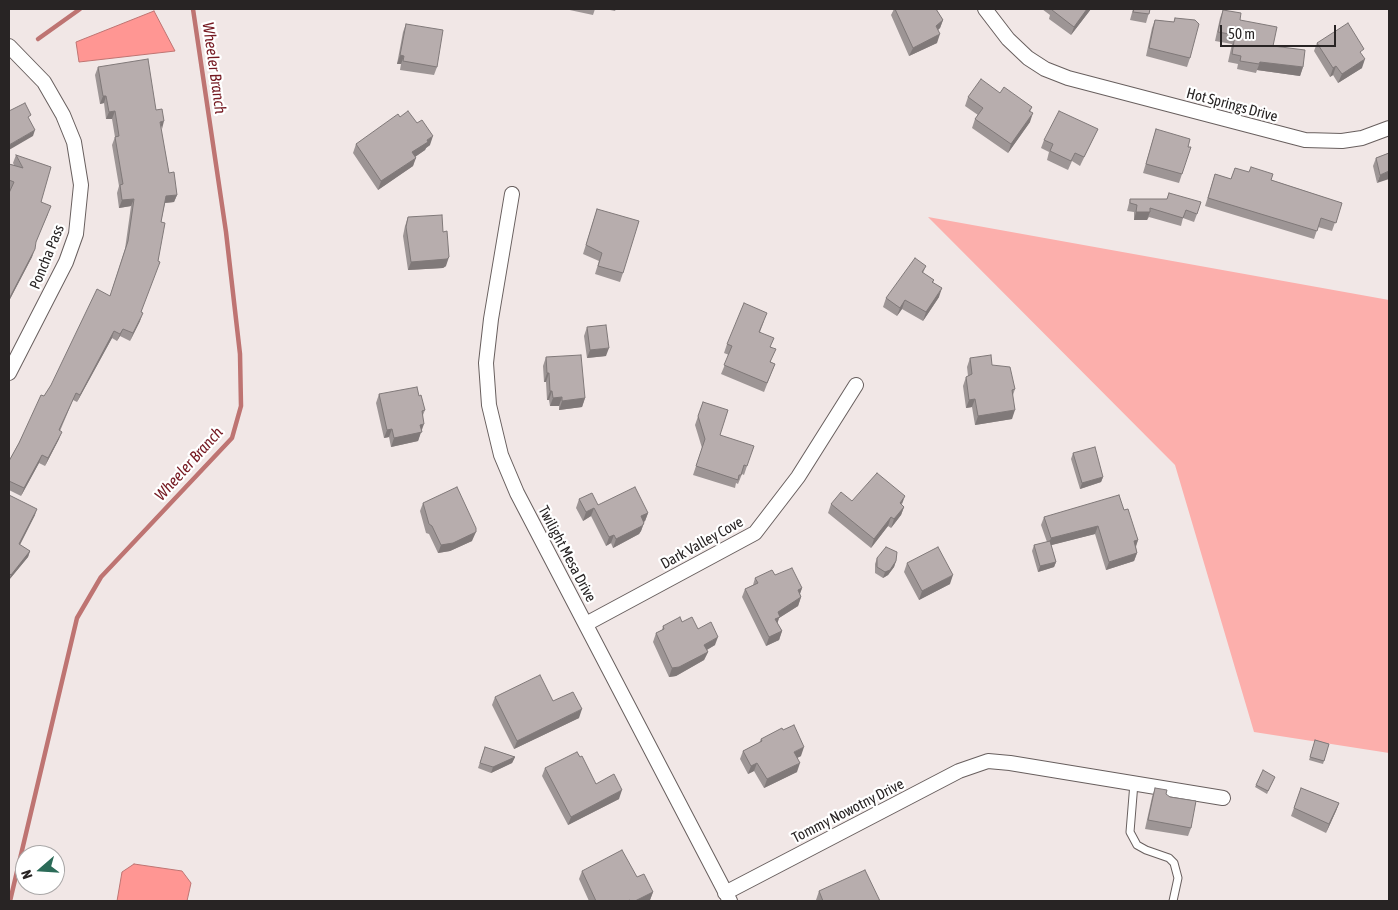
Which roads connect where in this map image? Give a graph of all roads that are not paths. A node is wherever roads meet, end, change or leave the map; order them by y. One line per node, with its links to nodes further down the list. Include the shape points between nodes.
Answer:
1 (985, 9): 3 (street, Hot Springs Drive, via 1008,39 1028,58 1068,78 1305,140 1342,141)
2 (9, 46): 5 (street, Poncha Pass, via 44,82 63,115 74,142 81,185 76,234 66,262)
3 (1389, 128)
4 (512, 194): 7 (street, Twilight Mesa Drive, via 488,344 489,405 494,432 509,476)
5 (9, 374)
6 (856, 385): 7 (street, Dark Valley Cove, via 798,477 755,533)
7 (586, 624): 10 (street, Twilight Mesa Drive)
8 (1134, 783): 9 (street); 10 (street, Tommy Nowotny Drive, via 988,761 959,772); 11 (lane, via 1130,832 1137,845 1170,858 1174,863 1178,878)
9 (1222, 798)
10 (728, 897)
11 (1173, 901)

